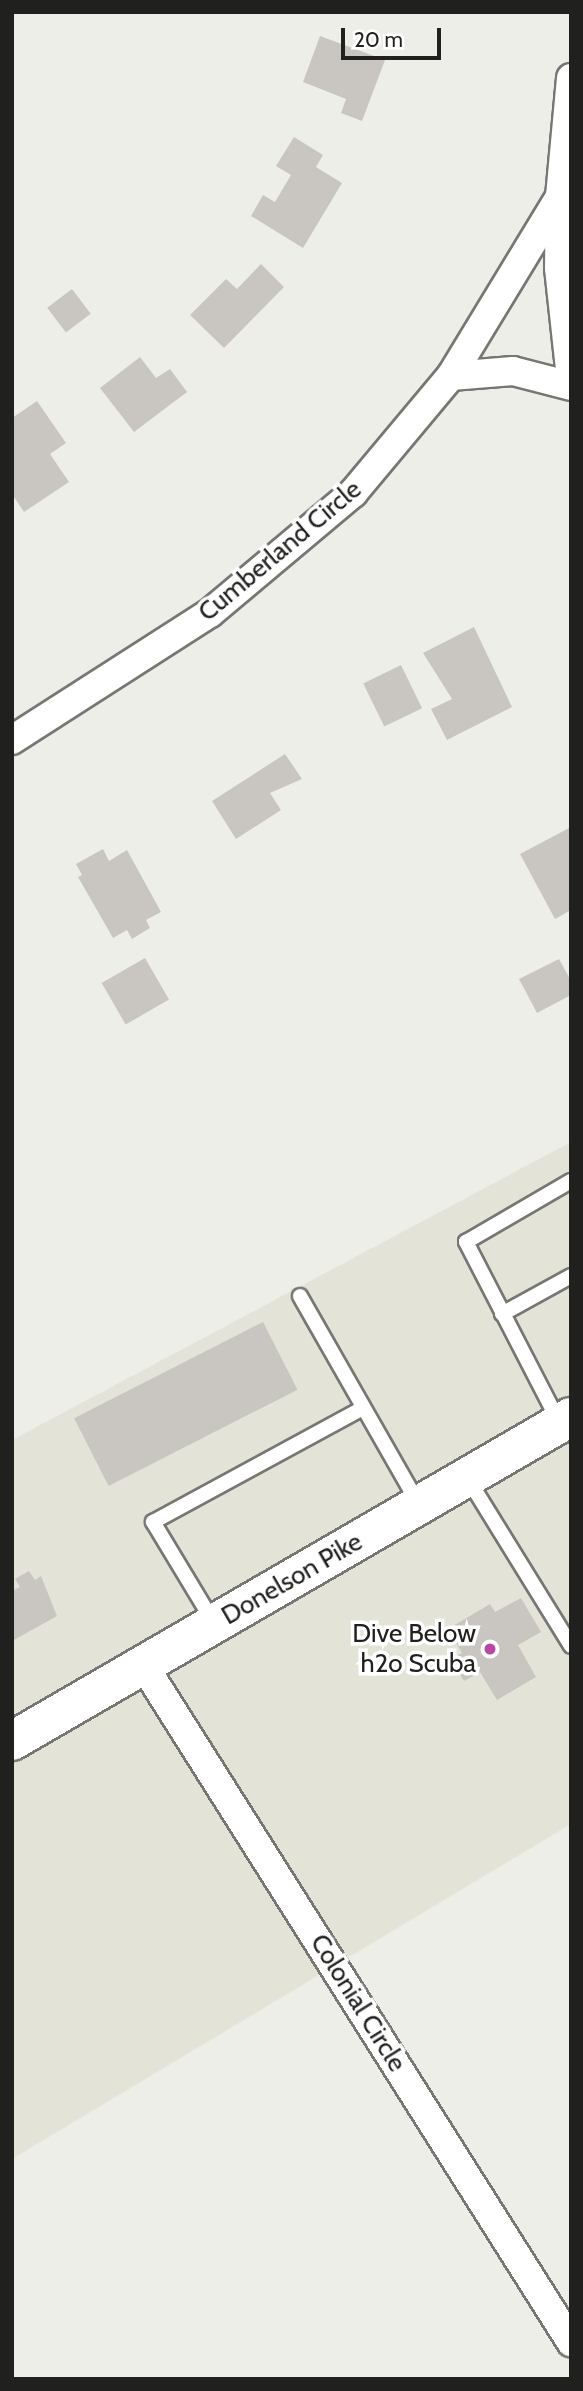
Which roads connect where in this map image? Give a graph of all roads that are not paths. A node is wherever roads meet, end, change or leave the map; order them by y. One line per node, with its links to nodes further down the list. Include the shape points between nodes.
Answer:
1 (571, 78): 2 (street)
2 (560, 197): 3 (street, Cumberland Circle); 4 (street, via 561,312)
3 (451, 376): 5 (street, via 513,371); 6 (street, Cumberland Circle, via 368,478 295,545 210,613)
4 (571, 378)
5 (571, 386)
6 (12, 740)
7 (571, 1181): 10 (lane, via 467,1242)
8 (571, 1276): 10 (lane)
9 (300, 1296): 11 (lane)
10 (502, 1314): 12 (lane)
11 (363, 1408): 14 (lane); 15 (lane, via 153,1522)
12 (565, 1420): 13 (main road, Donelson Pike)
13 (467, 1478): 14 (main road, Donelson Pike); 16 (lane)
14 (419, 1505): 15 (main road, Donelson Pike)
15 (215, 1624): 17 (main road, Donelson Pike)
16 (571, 1646)
17 (144, 1666): 18 (main road, Donelson Pike); 19 (street, Colonial Circle)
18 (12, 1741)
19 (571, 2343)

